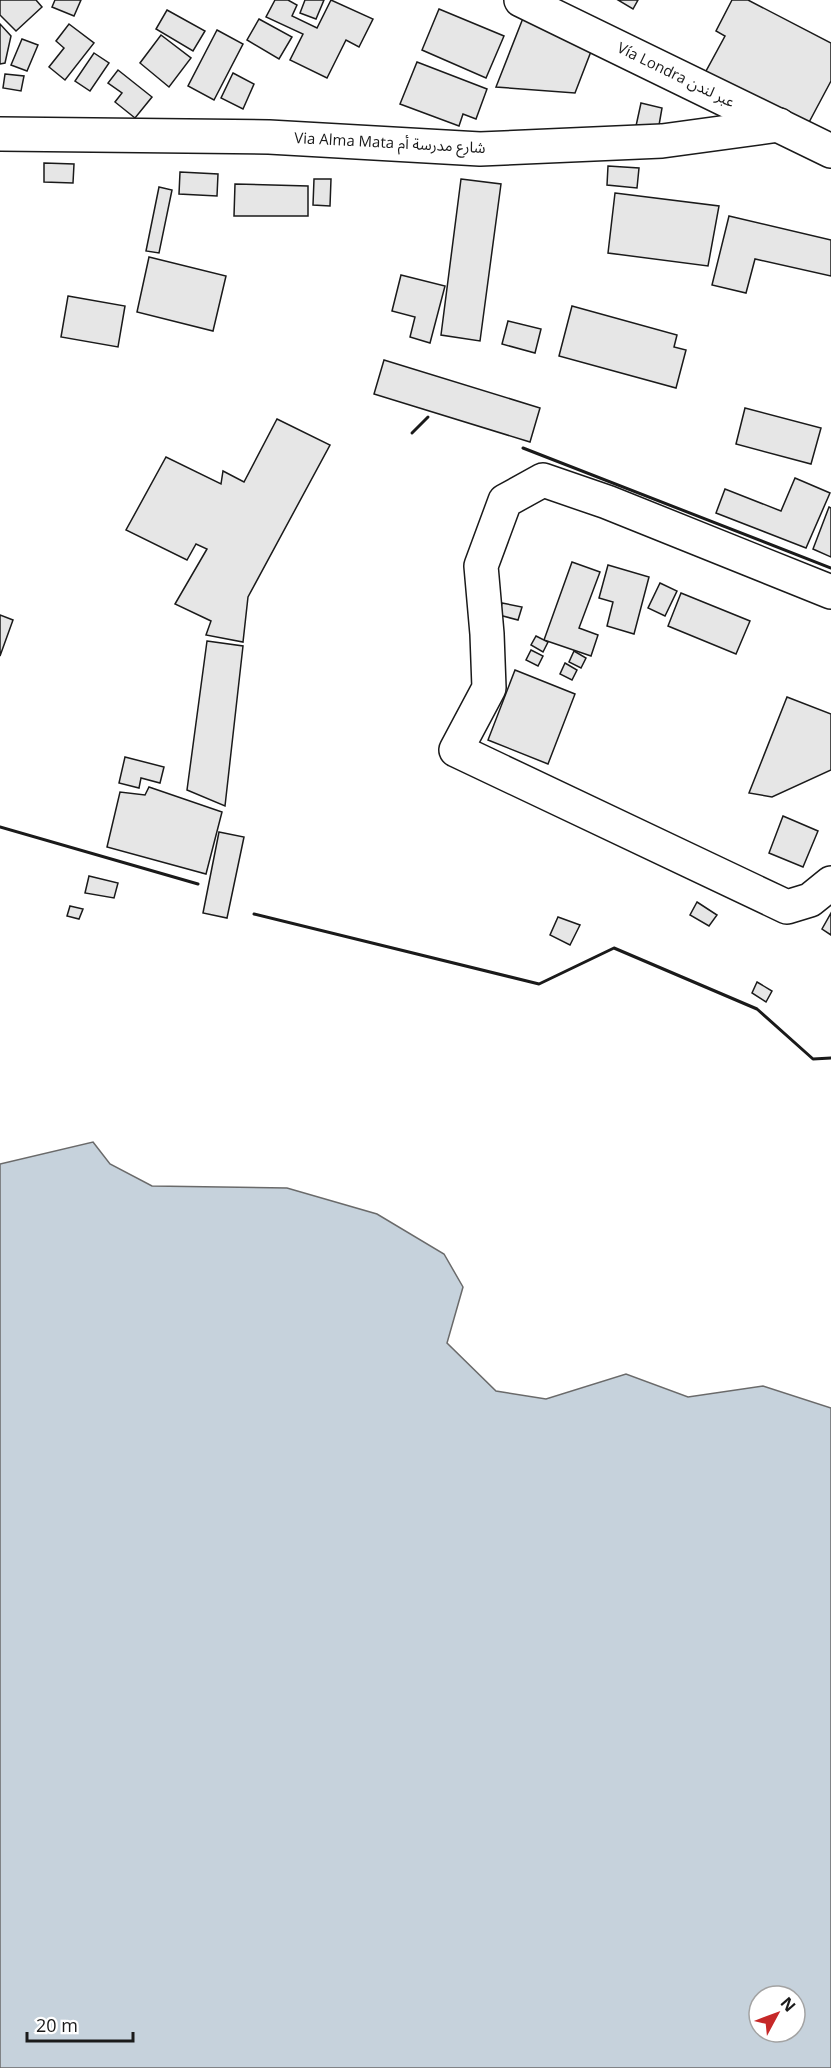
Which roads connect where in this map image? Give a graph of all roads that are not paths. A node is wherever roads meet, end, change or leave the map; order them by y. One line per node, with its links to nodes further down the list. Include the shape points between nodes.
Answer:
1 (520, 0): 2 (street, Vía Londra عبر لندن)
2 (779, 125): 3 (street, Via Alma Mata شارع مدرسة أم, via 662,141 480,149 269,137); 4 (street, Vía Londra عبر لندن)
3 (0, 134)
4 (831, 150)
5 (831, 592): 6 (street, via 543,480 505,501 481,566 489,688 456,750 787,907 810,900)
6 (831, 883)

